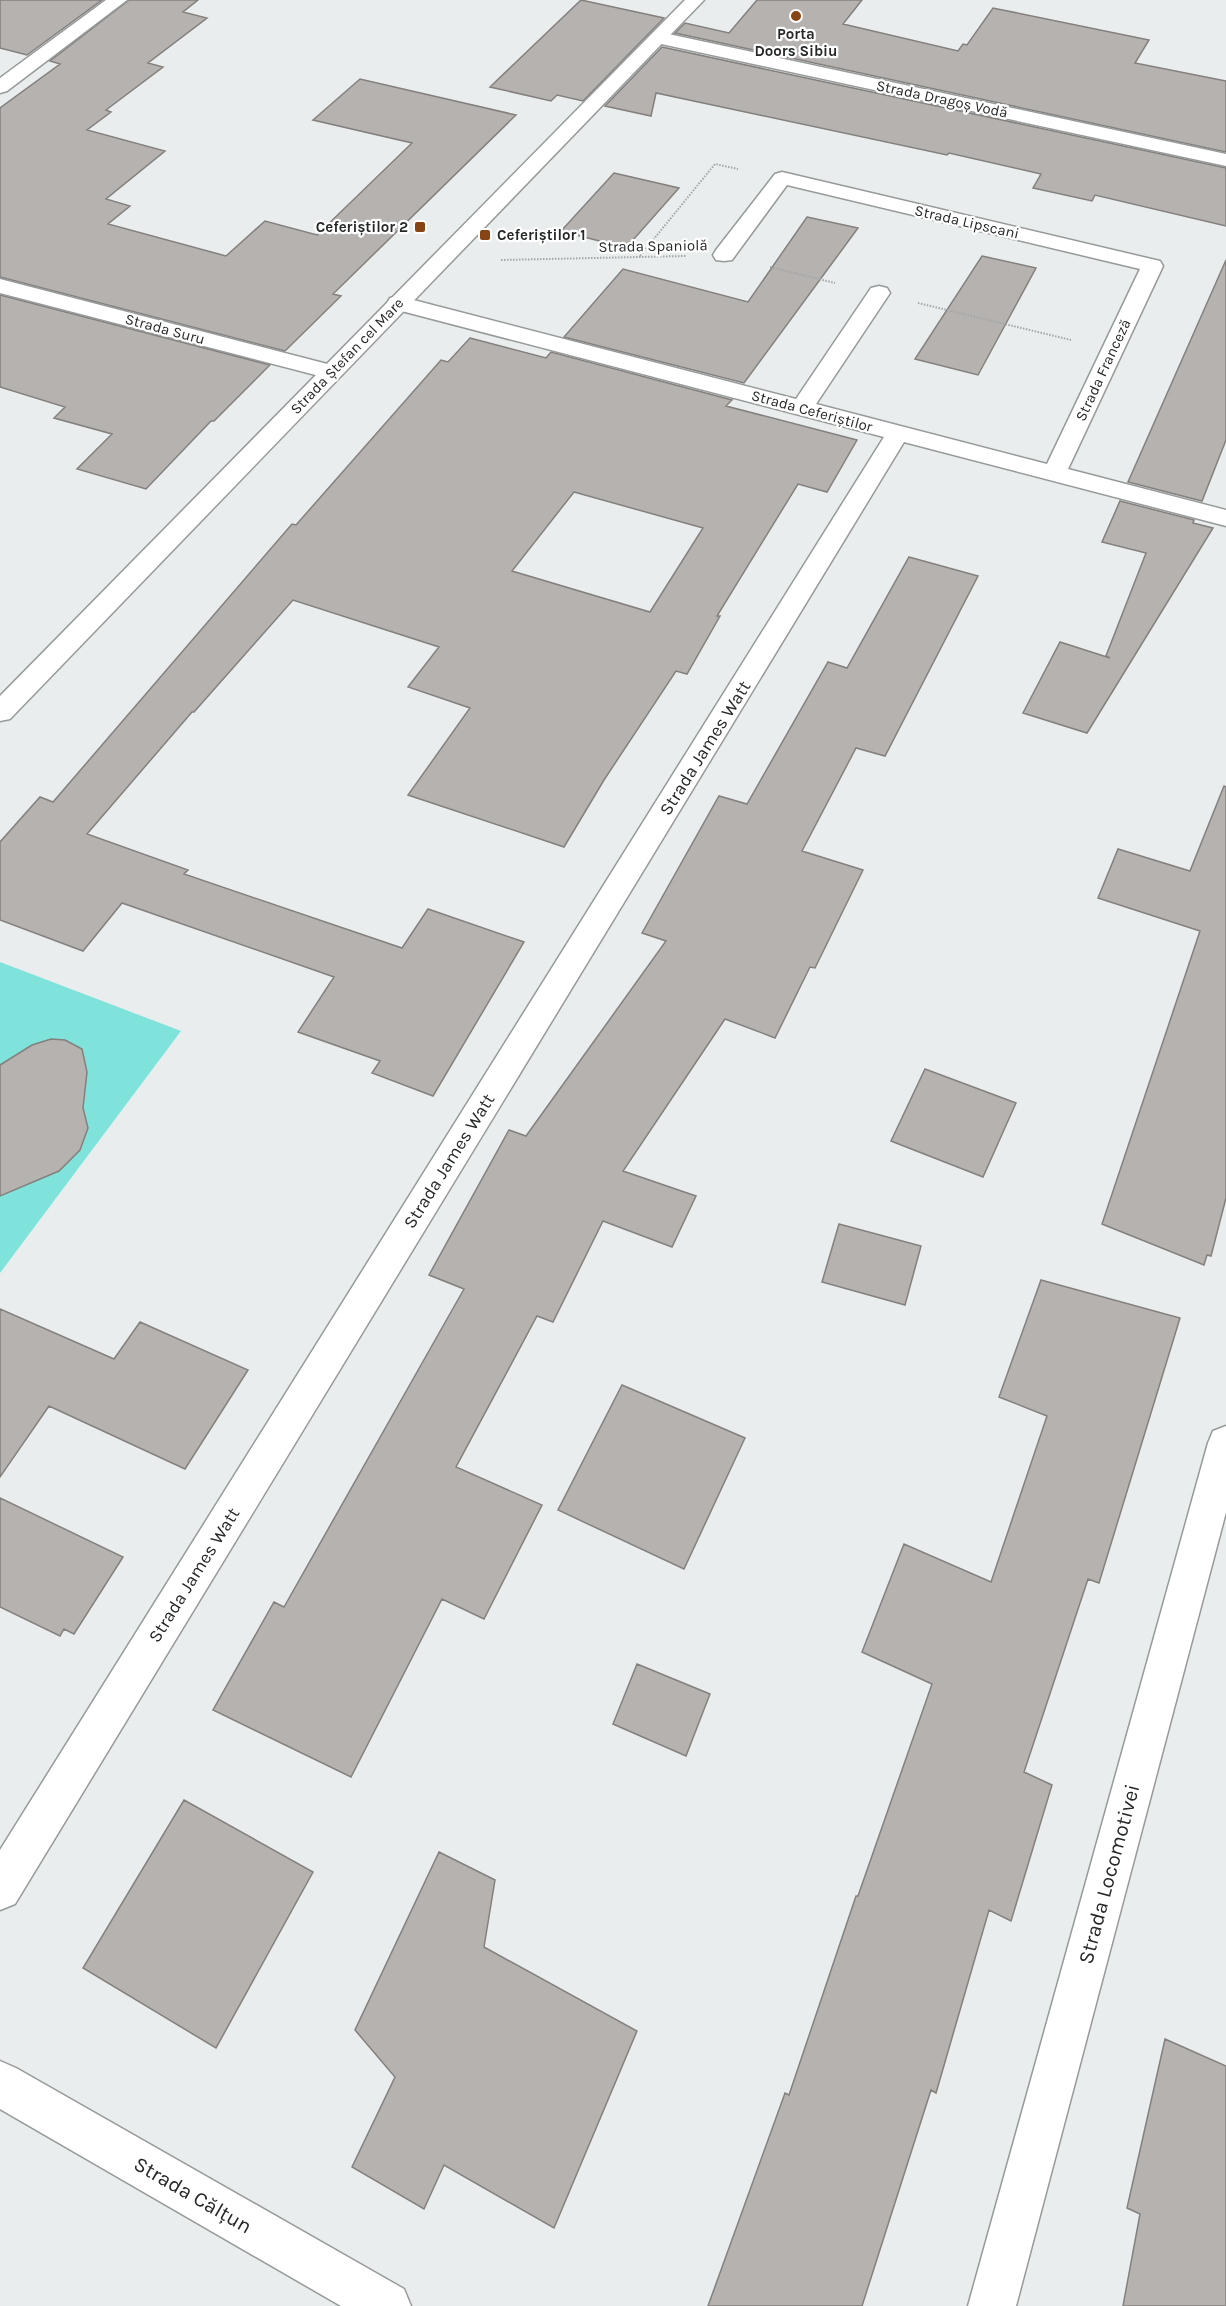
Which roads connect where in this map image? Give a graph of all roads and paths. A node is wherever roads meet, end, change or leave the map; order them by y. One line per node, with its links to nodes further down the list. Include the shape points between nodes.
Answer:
1 (118, 0): 4 (street)
2 (695, 0): 3 (street, Strada Ștefan cel Mare)
3 (659, 38): 5 (street, Strada Dragoș Vodă); 9 (street, Strada Ștefan cel Mare)
4 (0, 87)
5 (1226, 160)
6 (782, 178): 7 (street); 8 (path, via 715,164); 10 (street, Strada Lipscani)
7 (724, 255): 8 (path, Strada Spaniolă)
8 (640, 257): 9 (path, Strada Spaniolă)
9 (440, 261): 13 (street, Strada Ștefan cel Mare)
10 (1152, 266): 17 (street, Strada Franceză)
11 (0, 286): 14 (street, Strada Suru)
12 (879, 293): 15 (street)
13 (398, 303): 14 (street, Strada Ștefan cel Mare); 15 (street, Strada Ceferiștilor)
14 (331, 372): 19 (street, Strada Ștefan cel Mare)
15 (802, 408): 16 (street, Strada Ceferiștilor)
16 (898, 434): 17 (street, Strada Ceferiștilor); 21 (street, Strada James Watt)
17 (1054, 474): 18 (street, Strada Ceferiștilor)
18 (1226, 518)
19 (0, 712)
20 (1226, 1443): 24 (street, Strada Locomotivei)
21 (0, 1889)
22 (0, 2084): 23 (street, Strada Călțun)
23 (387, 2306)
24 (992, 2306)

